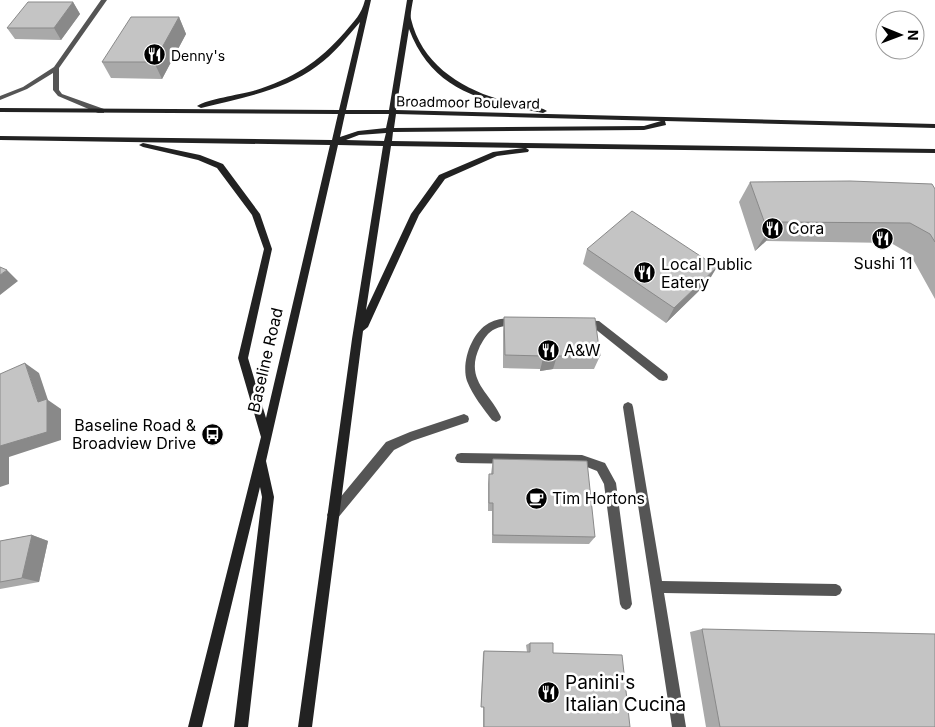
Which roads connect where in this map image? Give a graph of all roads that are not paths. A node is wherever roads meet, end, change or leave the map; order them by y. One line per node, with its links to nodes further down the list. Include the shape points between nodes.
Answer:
1 (104, 0): 6 (lane)
2 (368, 0): 4 (main road, Baseline Road)
3 (410, 0): 5 (main road)
4 (366, 11): 9 (main road, via 307,71 252,93); 11 (main road, Baseline Road)
5 (407, 17): 12 (main road); 13 (main road, via 424,55 455,84 503,104)
6 (56, 68): 7 (lane, via 25,88); 10 (lane, via 56,90 60,95)
7 (0, 98)
8 (0, 110): 10 (main road, Broadmoor Boulevard)
9 (187, 110): 10 (main road, Broadmoor Boulevard); 11 (main road, Broadmoor Boulevard)
10 (100, 111)
11 (342, 112): 12 (main road, Broadmoor Boulevard); 19 (main road, Baseline Road)
12 (393, 112): 13 (main road, Broadmoor Boulevard); 16 (main road)
13 (576, 117): 14 (main road, Broadmoor Boulevard)
14 (676, 119): 15 (main road, Broadmoor Boulevard); 16 (main road, via 644,128)
15 (935, 126)
16 (390, 130): 19 (main road, via 358,134); 20 (main road)
17 (0, 138): 18 (main road)
18 (123, 141): 19 (main road); 30 (main road, via 200,158 220,166 256,214 268,249 243,358)
19 (334, 142): 20 (main road); 30 (main road, Baseline Road)
20 (388, 143): 21 (main road); 25 (main road)
21 (554, 146): 22 (main road); 25 (main road, via 496,154 442,177 416,214)
22 (935, 151)
23 (529, 322): 28 (lane, via 500,322 488,327 472,353 469,365 473,383)
24 (567, 323): 26 (lane, via 596,324)
25 (357, 339): 33 (main road)
26 (663, 377)
27 (628, 407): 34 (lane)
28 (496, 417)
29 (464, 419): 33 (lane, via 390,446)
30 (266, 435): 31 (main road, Baseline Road)
31 (260, 456): 37 (main road, Baseline Road); 38 (main road, via 268,497)
32 (461, 458): 36 (lane, via 582,460 601,467 610,482)
33 (332, 516): 39 (main road)
34 (656, 587): 35 (lane); 40 (lane)
35 (836, 590)
36 (626, 604)
37 (196, 727)
38 (241, 727)
39 (305, 727)
40 (679, 727)

